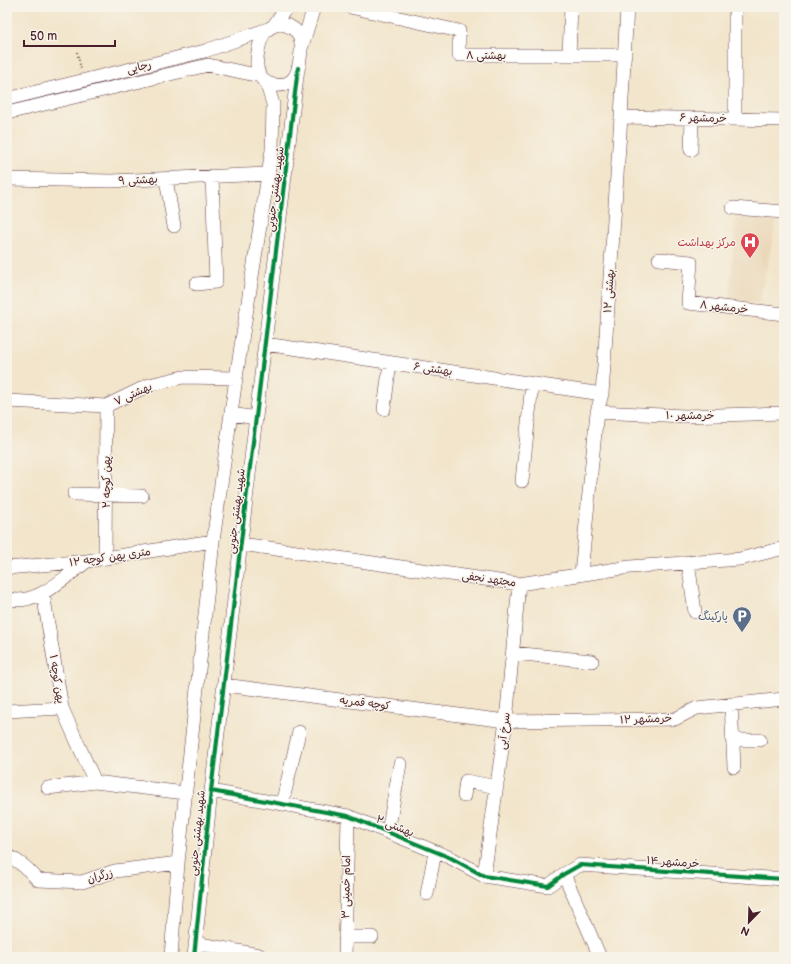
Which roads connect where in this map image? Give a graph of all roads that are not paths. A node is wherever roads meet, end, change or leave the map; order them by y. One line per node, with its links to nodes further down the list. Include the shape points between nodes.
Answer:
1 (287, 7): 7 (street)
2 (314, 7): 8 (street)
3 (350, 7): 9 (street, بهشتی ۸, via 459,31 459,55)
4 (571, 7): 9 (street)
5 (627, 7): 10 (street, بهشتی ۱۲)
6 (735, 7): 17 (street)
7 (271, 27): 8 (street, via 281,24 294,29 302,41); 12 (street, via 261,40 257,60 257,67); 13 (street, رجایی, via 204,51)
8 (302, 48): 11 (street)
9 (569, 55): 10 (street, بهشتی ۸)
10 (625, 55): 15 (street, بهشتی ۱۲)
11 (298, 68): 12 (street, via 292,80 280,86); 30 (street, شهید بهشتی جنوبی)
12 (263, 79): 14 (street, رجایی, via 208,65); 20 (street, شهید بهشتی جنوبی, via 273,104 272,150)
13 (7, 99)
14 (7, 113)
15 (621, 117): 16 (street, خرمشهر ۶); 34 (street, بهشتی ۱۲)
16 (692, 118): 17 (street, خرمشهر ۶); 19 (street)
17 (735, 119): 18 (street, خرمشهر ۶)
18 (784, 120)
19 (691, 150)
20 (268, 174): 21 (street, بهشتی ۹); 32 (street, شهید بهشتی جنوبی)
21 (212, 176): 23 (street, بهشتی ۹); 28 (street, via 216,282)
22 (7, 179): 23 (street, بهشتی ۹)
23 (166, 179): 26 (street)
24 (733, 208): 25 (street)
25 (784, 212)
26 (174, 226)
27 (659, 259): 29 (street, خرمشهر ۸, via 691,262 688,303)
28 (196, 284)
29 (784, 314)
30 (265, 344): 31 (street, بهشتی ۶); 41 (street, شهید بهشتی جنوبی)
31 (390, 363): 33 (street, بهشتی ۶); 37 (street)
32 (236, 378): 36 (street, بهشتی ۷, via 183,377 149,385); 40 (street, شهید بهشتی جنوبی)
33 (532, 384): 34 (street, بهشتی ۶); 42 (street)
34 (602, 394): 38 (street, بهشتی ۱۲)
35 (7, 401): 36 (street, بهشتی ۷)
36 (106, 406): 44 (street, پهن کوچه ۲)
37 (384, 409)
38 (597, 412): 39 (street, خرمشهر ۱۰, via 685,416); 53 (street, بهشتی ۱۲)
39 (784, 413)
40 (231, 414): 41 (street); 46 (street, شهید بهشتی جنوبی)
41 (256, 418): 47 (street, شهید بهشتی جنوبی)
42 (522, 481)
43 (74, 494): 44 (street)
44 (106, 496): 45 (street); 49 (street, پهن کوچه ۲)
45 (142, 496)
46 (213, 540): 49 (street, ۱۲ متری پهن کوچه); 75 (street, شهید بهشتی جنوبی)
47 (241, 544): 54 (street, مجتهد نجفی); 60 (street, شهید بهشتی جنوبی)
48 (784, 548): 51 (street, مجتهد نجفی, via 740,559)
49 (105, 558): 50 (street, ۱۲ متری پهن کوچه)
50 (87, 561): 52 (street, ۱۲ متری پهن کوچه); 55 (street)
51 (688, 562): 53 (street, مجتهد نجفی, via 630,566); 57 (street)
52 (7, 568)
53 (581, 574): 54 (street, مجتهد نجفی)
54 (519, 584): 58 (street, سرخ آبی)
55 (43, 593): 56 (street, via 22,600); 63 (street, پهن کوچه ۱)
56 (7, 598)
57 (695, 612)
58 (513, 653): 59 (street); 65 (street, سرخ آبی)
59 (592, 661)
60 (224, 685): 65 (street, کوچه قمریه); 74 (street, شهید بهشتی جنوبی)
61 (784, 700): 62 (street, خرمشهر ۱۲)
62 (731, 704): 65 (street, خرمشهر ۱۲, via 697,708 675,719); 67 (street)
63 (62, 708): 64 (street); 71 (street, پهن کوچه ۱)
64 (7, 711)
65 (506, 721): 72 (street, سرخ آبی)
66 (299, 732): 77 (street)
67 (732, 740): 68 (street); 70 (street)
68 (760, 740)
69 (400, 764): 79 (street)
70 (734, 767)
71 (95, 782): 73 (street); 75 (street)
72 (497, 786): 76 (street, via 466,781); 84 (street, سرخ آبی)
73 (48, 788)
74 (211, 791): 77 (street, بهشتی ۲); 89 (street, شهید بهشتی جنوبی)
75 (185, 793): 82 (street, شهید بهشتی جنوبی)
76 (464, 796)
77 (282, 804): 78 (street, بهشتی ۲)
78 (348, 816): 79 (street, بهشتی ۲); 87 (street, امام خمینی ۳)
79 (388, 832): 80 (street, بهشتی ۲)
80 (435, 852): 84 (street, بهشتی ۲, via 452,858); 86 (street)
81 (7, 856): 82 (street, زرگران, via 28,868 38,880 82,882 115,871)
82 (178, 863): 91 (street, شهید بهشتی جنوبی)
83 (564, 874): 84 (street, بهشتی ۲, via 548,886); 85 (street, خرمشهر ۱۴, via 580,865); 94 (street)
84 (484, 876)
85 (784, 879)
86 (427, 894)
87 (345, 937): 88 (street); 93 (street, امام خمینی ۳)
88 (372, 937)
89 (195, 943): 90 (street); 92 (street, شهید بهشتی جنوبی)
90 (259, 954)
91 (171, 957)
92 (194, 957)
93 (345, 957)
94 (600, 957)

